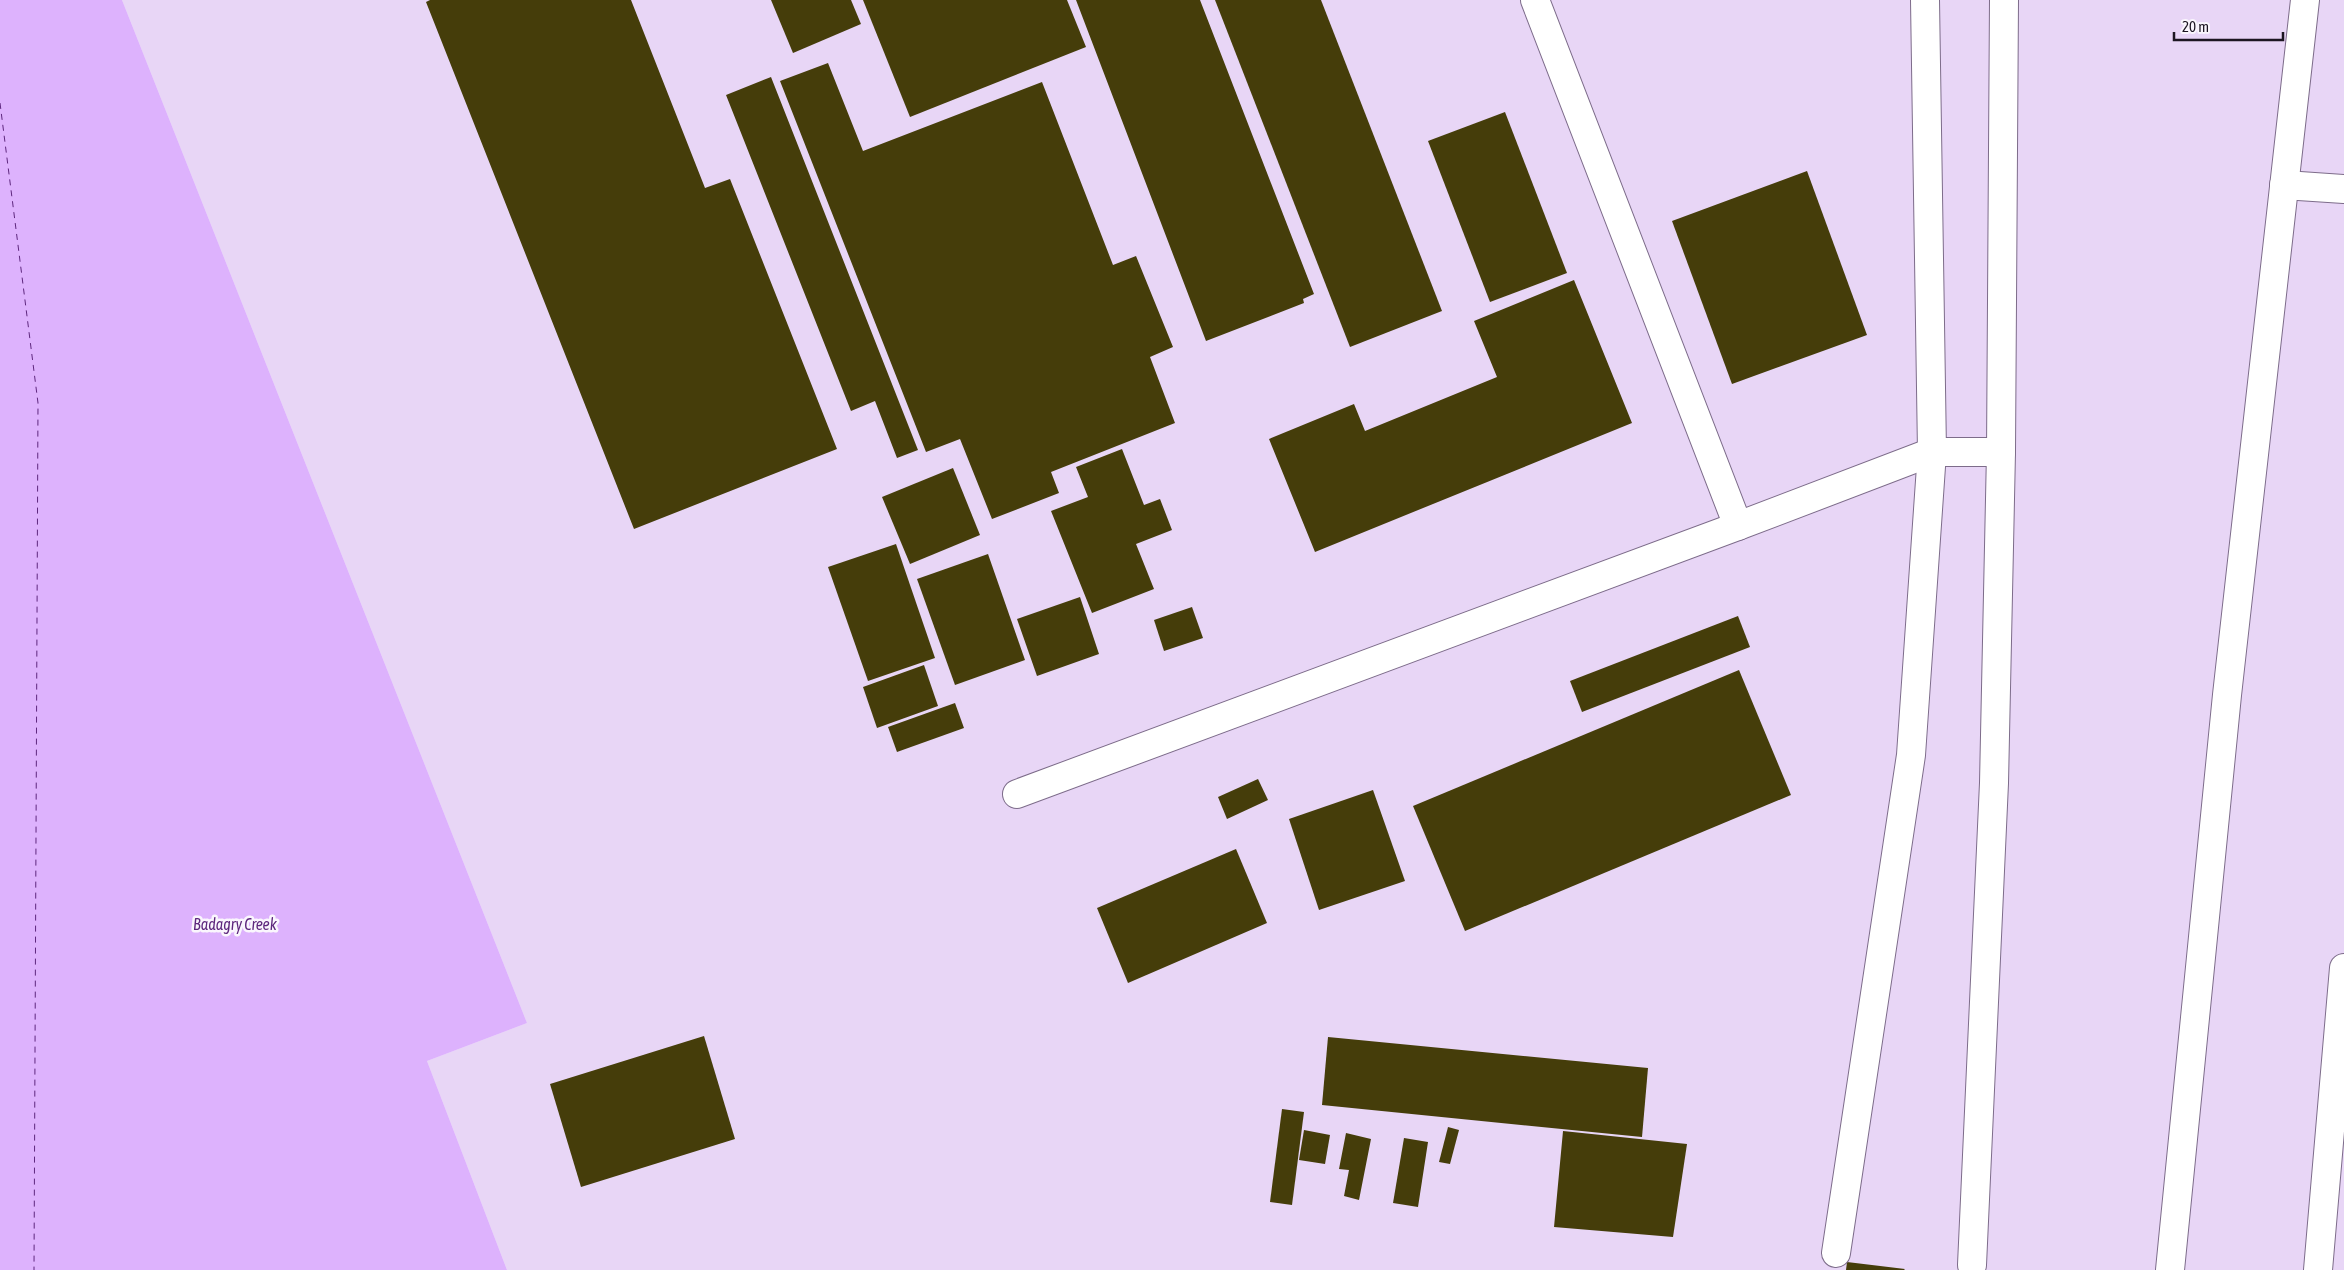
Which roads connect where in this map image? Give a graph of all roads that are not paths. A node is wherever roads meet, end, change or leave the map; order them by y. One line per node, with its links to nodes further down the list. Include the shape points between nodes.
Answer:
1 (1535, 0): 9 (street)
2 (1925, 0): 7 (street)
3 (2004, 0): 8 (street)
4 (2305, 0): 5 (street)
5 (2284, 185): 6 (street); 14 (street, via 2228,694)
6 (2344, 189)
7 (1932, 452): 8 (street); 9 (street); 12 (street, via 1911,755)
8 (2001, 452): 13 (street, via 1994,784)
9 (1738, 526): 10 (street)
10 (1017, 794)
11 (2344, 968): 15 (street)
12 (1836, 1253)
13 (1972, 1265)
14 (2170, 1270)
15 (2318, 1270)

